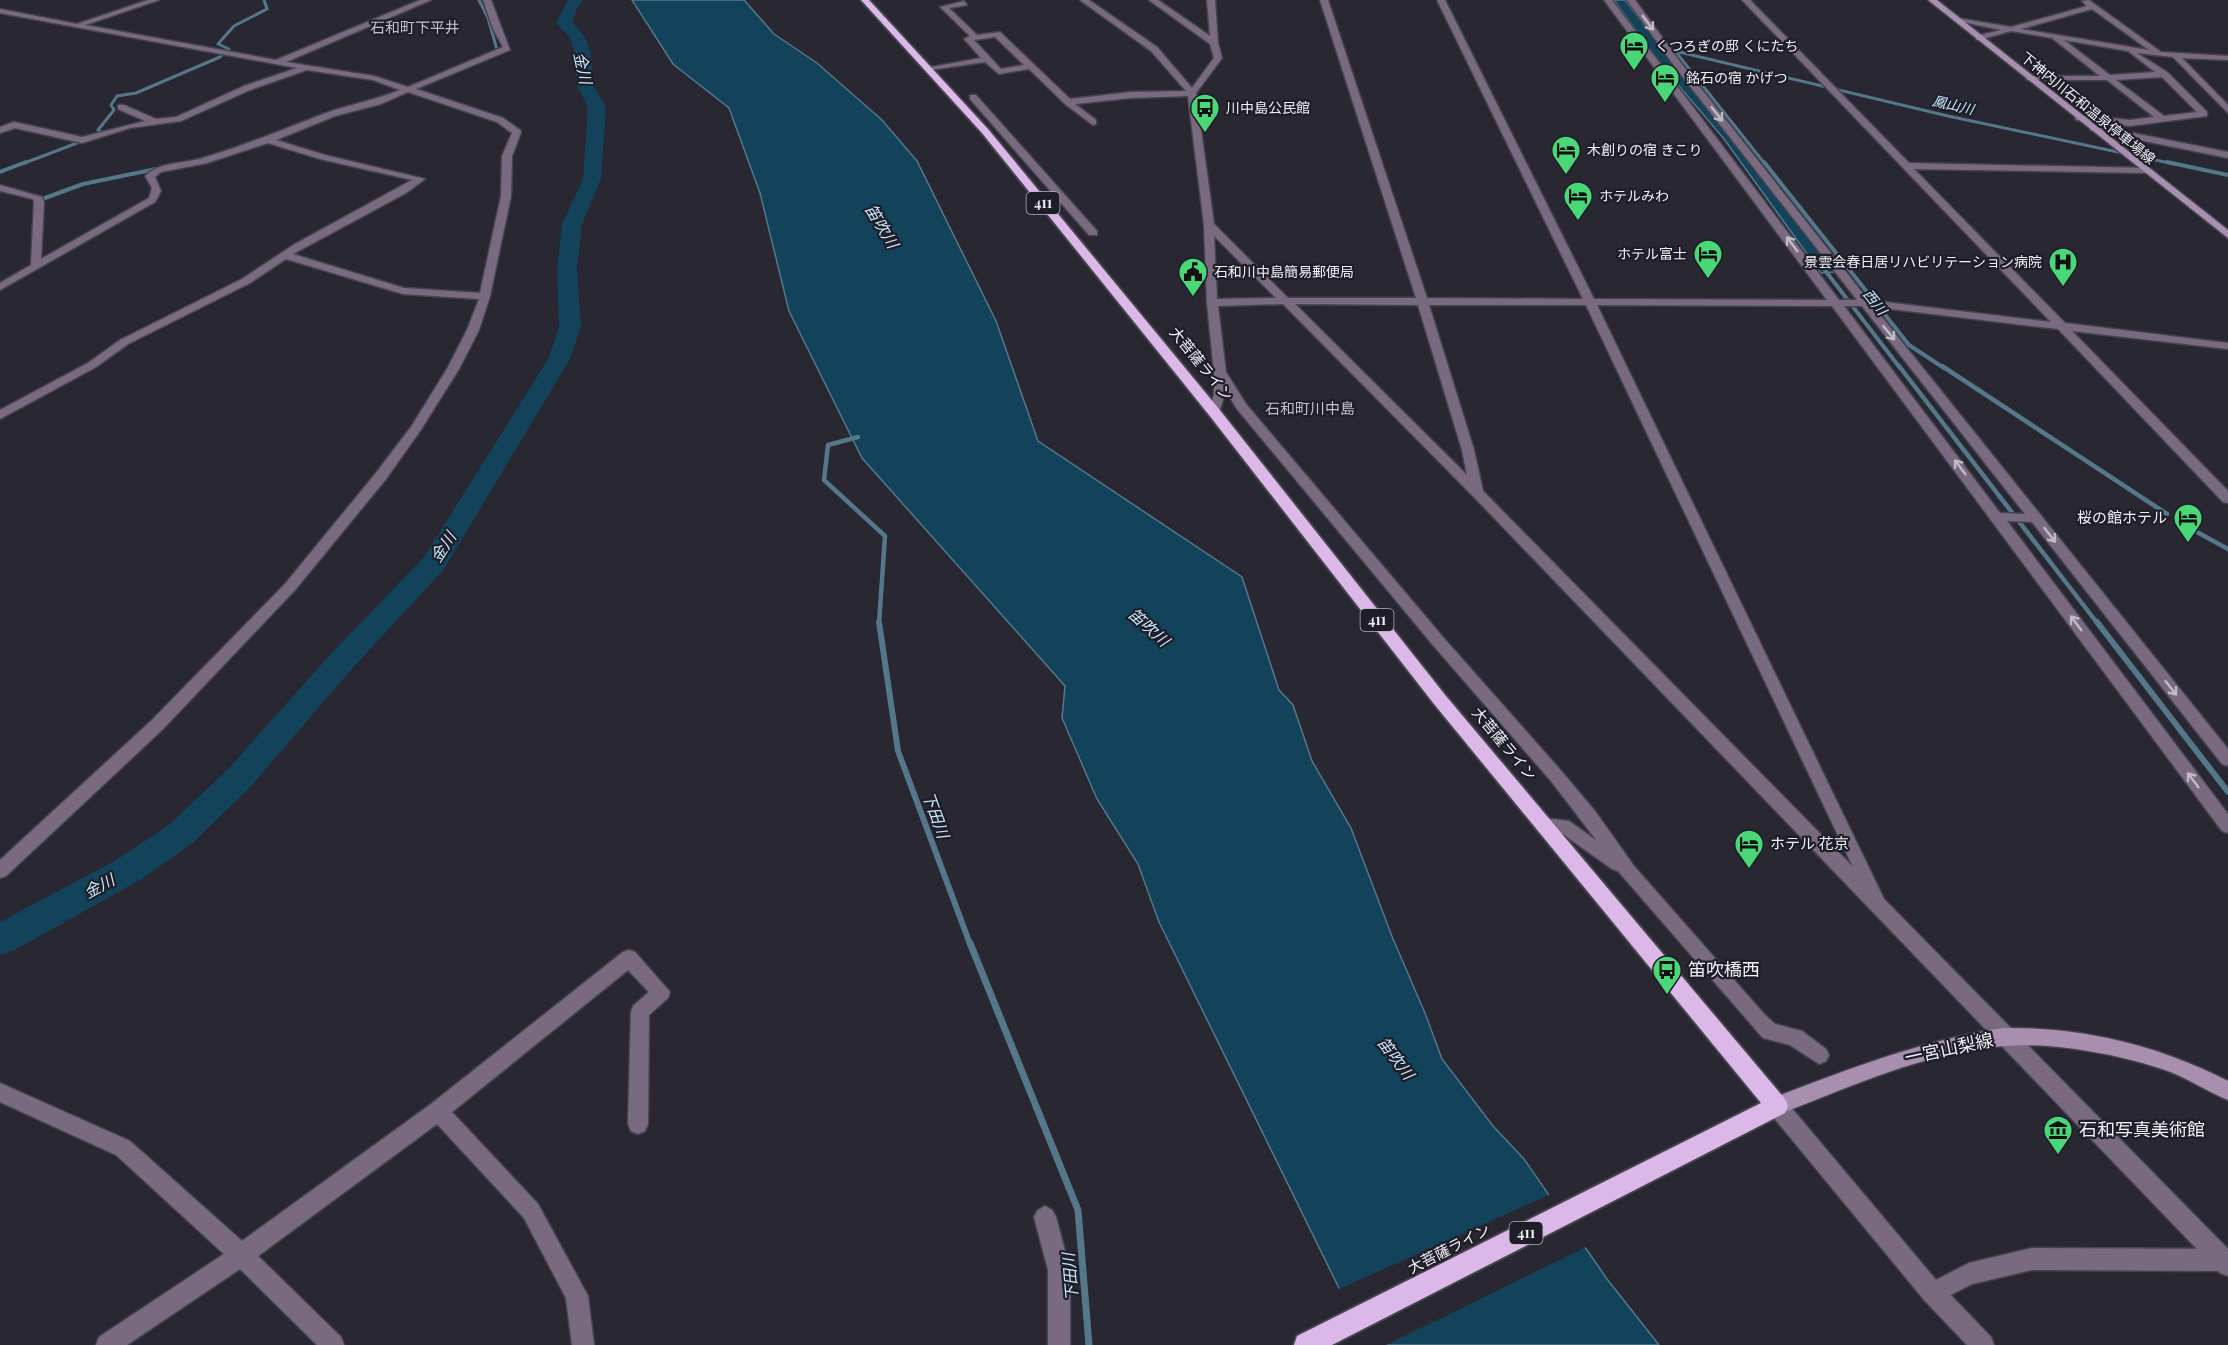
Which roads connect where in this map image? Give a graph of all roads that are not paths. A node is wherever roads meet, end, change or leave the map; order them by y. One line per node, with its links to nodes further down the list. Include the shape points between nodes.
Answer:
1 (155, 0): 21 (street)
2 (394, 0): 17 (street)
3 (427, 0): 17 (street)
4 (487, 0): 39 (street, via 507,48)
5 (865, 0): 35 (highway, 大菩薩ライン / 411)
6 (1084, 0): 40 (street, via 1154,49)
7 (1153, 0): 26 (street)
8 (1211, 0): 26 (street)
9 (1324, 0): 68 (street)
10 (1441, 0): 69 (street)
11 (1608, 0): 63 (street, one-way to 11)
12 (1631, 0): 64 (street, one-way to 64)
13 (1746, 0): 55 (street)
14 (1932, 0): 20 (main road, 下神内川石和温泉停車場線)
15 (2085, 0): 18 (street)
16 (964, 3): 24 (street, via 944,7)
17 (415, 5): 32 (street)
18 (2094, 6): 22 (street); 28 (street)
19 (0, 11): 21 (street)
20 (1957, 20): 22 (street); 25 (main road, 下神内川石和温泉停車場線)
21 (77, 25): 32 (street)
22 (2014, 29): 23 (street); 25 (street)
23 (2052, 36): 27 (street); 38 (street)
24 (975, 38): 31 (street, via 968,39); 33 (street, via 997,34)
25 (1979, 38): 37 (main road, 下神内川石和温泉停車場線)
26 (1214, 44): 40 (street, via 1218,58)
27 (2126, 48): 28 (street); 36 (street)
28 (2159, 54): 29 (street)
29 (2176, 56): 30 (street); 44 (street)
30 (2228, 58)
31 (987, 59): 33 (street, via 999,72); 35 (street)
32 (275, 63): 34 (street)
33 (1030, 66): 42 (street)
34 (306, 68): 39 (street, via 374,78); 47 (street, via 247,88 178,119)
35 (930, 68): 52 (highway, 大菩薩ライン / 411)
36 (2164, 74): 38 (street); 46 (street, via 2204,114)
37 (2030, 78): 38 (street); 45 (main road, 下神内川石和温泉停車場線)
38 (2108, 78): 46 (street)
39 (410, 88): 53 (street); 66 (street, via 500,120 517,132 507,156 506,196)
40 (1192, 93): 42 (street); 58 (street)
41 (973, 97): 51 (street)
42 (1068, 102): 48 (street)
43 (122, 107): 47 (street)
44 (2228, 110)
45 (2079, 118): 46 (street, via 2130,123); 49 (main road, 下神内川石和温泉停車場線)
46 (2162, 119)
47 (155, 122): 50 (street, via 82,140 14,124)
48 (1093, 122)
49 (2093, 128): 54 (street); 56 (main road, 下神内川石和温泉停車場線)
50 (0, 130)
51 (1005, 132): 52 (street); 59 (street)
52 (987, 134): 76 (highway, 大菩薩ライン / 411)
53 (268, 140): 61 (street, via 420,179); 62 (street, via 204,161 158,170 150,176 158,190 152,200)
54 (2228, 155)
55 (1908, 166): 56 (street); 73 (street)
56 (2144, 170): 60 (main road, 下神内川石和温泉停車場線)
57 (0, 188): 62 (street, via 38,197)
58 (1209, 225): 67 (street); 70 (street)
59 (1093, 233)
60 (2228, 235)
61 (284, 255): 66 (street, via 403,291); 77 (street, via 246,281 124,342 92,365)
62 (36, 264): 65 (street)
63 (1818, 274): 64 (street); 71 (street)
64 (1842, 274): 72 (street)
65 (0, 287)
66 (485, 297): 85 (street, via 453,369 416,428 290,587 157,725)
67 (1287, 301): 68 (street); 70 (street); 78 (street)
68 (1422, 302): 69 (street); 78 (street, via 1468,450)
69 (1588, 302): 71 (street); 87 (street)
70 (1212, 303): 75 (street)
71 (1840, 303): 72 (street); 80 (street, one-way to 71)
72 (1866, 304): 73 (street); 81 (street, one-way to 81)
73 (2060, 326): 74 (street); 79 (street)
74 (2228, 346)
75 (1220, 372): 76 (street, via 1220,394); 86 (street, via 1241,406 1589,816)
76 (1214, 412): 83 (highway, 大菩薩ライン / 411)
77 (0, 415)
78 (1477, 492): 87 (street)
79 (2228, 499)
80 (1997, 517): 81 (street); 84 (street, one-way to 80)
81 (2037, 518): 82 (street, one-way to 82)
82 (2228, 760)
83 (1543, 825): 86 (street, via 1563,826); 92 (highway, 大菩薩ライン / 411)
84 (2228, 826)
85 (0, 871)
86 (1628, 871): 89 (street, via 1758,1021 1770,1032 1795,1036)
87 (1883, 911): 88 (street)
88 (2007, 1037): 90 (main road, 一宮山梨線, via 2144,1055 2187,1070); 92 (main road, 一宮山梨線, via 1904,1058); 97 (street)
89 (1819, 1055)
90 (2228, 1091)
91 (0, 1092): 96 (street, via 123,1148)
92 (1777, 1106): 98 (street); 103 (highway, 大菩薩ライン / 411)
93 (438, 1111): 94 (street, via 629,958 661,992 640,1012); 96 (street); 101 (street, via 531,1211 577,1296)
94 (638, 1124)
95 (1045, 1217): 102 (street, via 1059,1270)
96 (241, 1255): 99 (street); 100 (street)
97 (2226, 1261): 98 (street, via 2032,1259 1969,1274)
98 (1933, 1293): 104 (street)
99 (107, 1345)
100 (333, 1345)
101 (583, 1345)
102 (1059, 1345)
103 (1306, 1345)
104 (1983, 1345)

